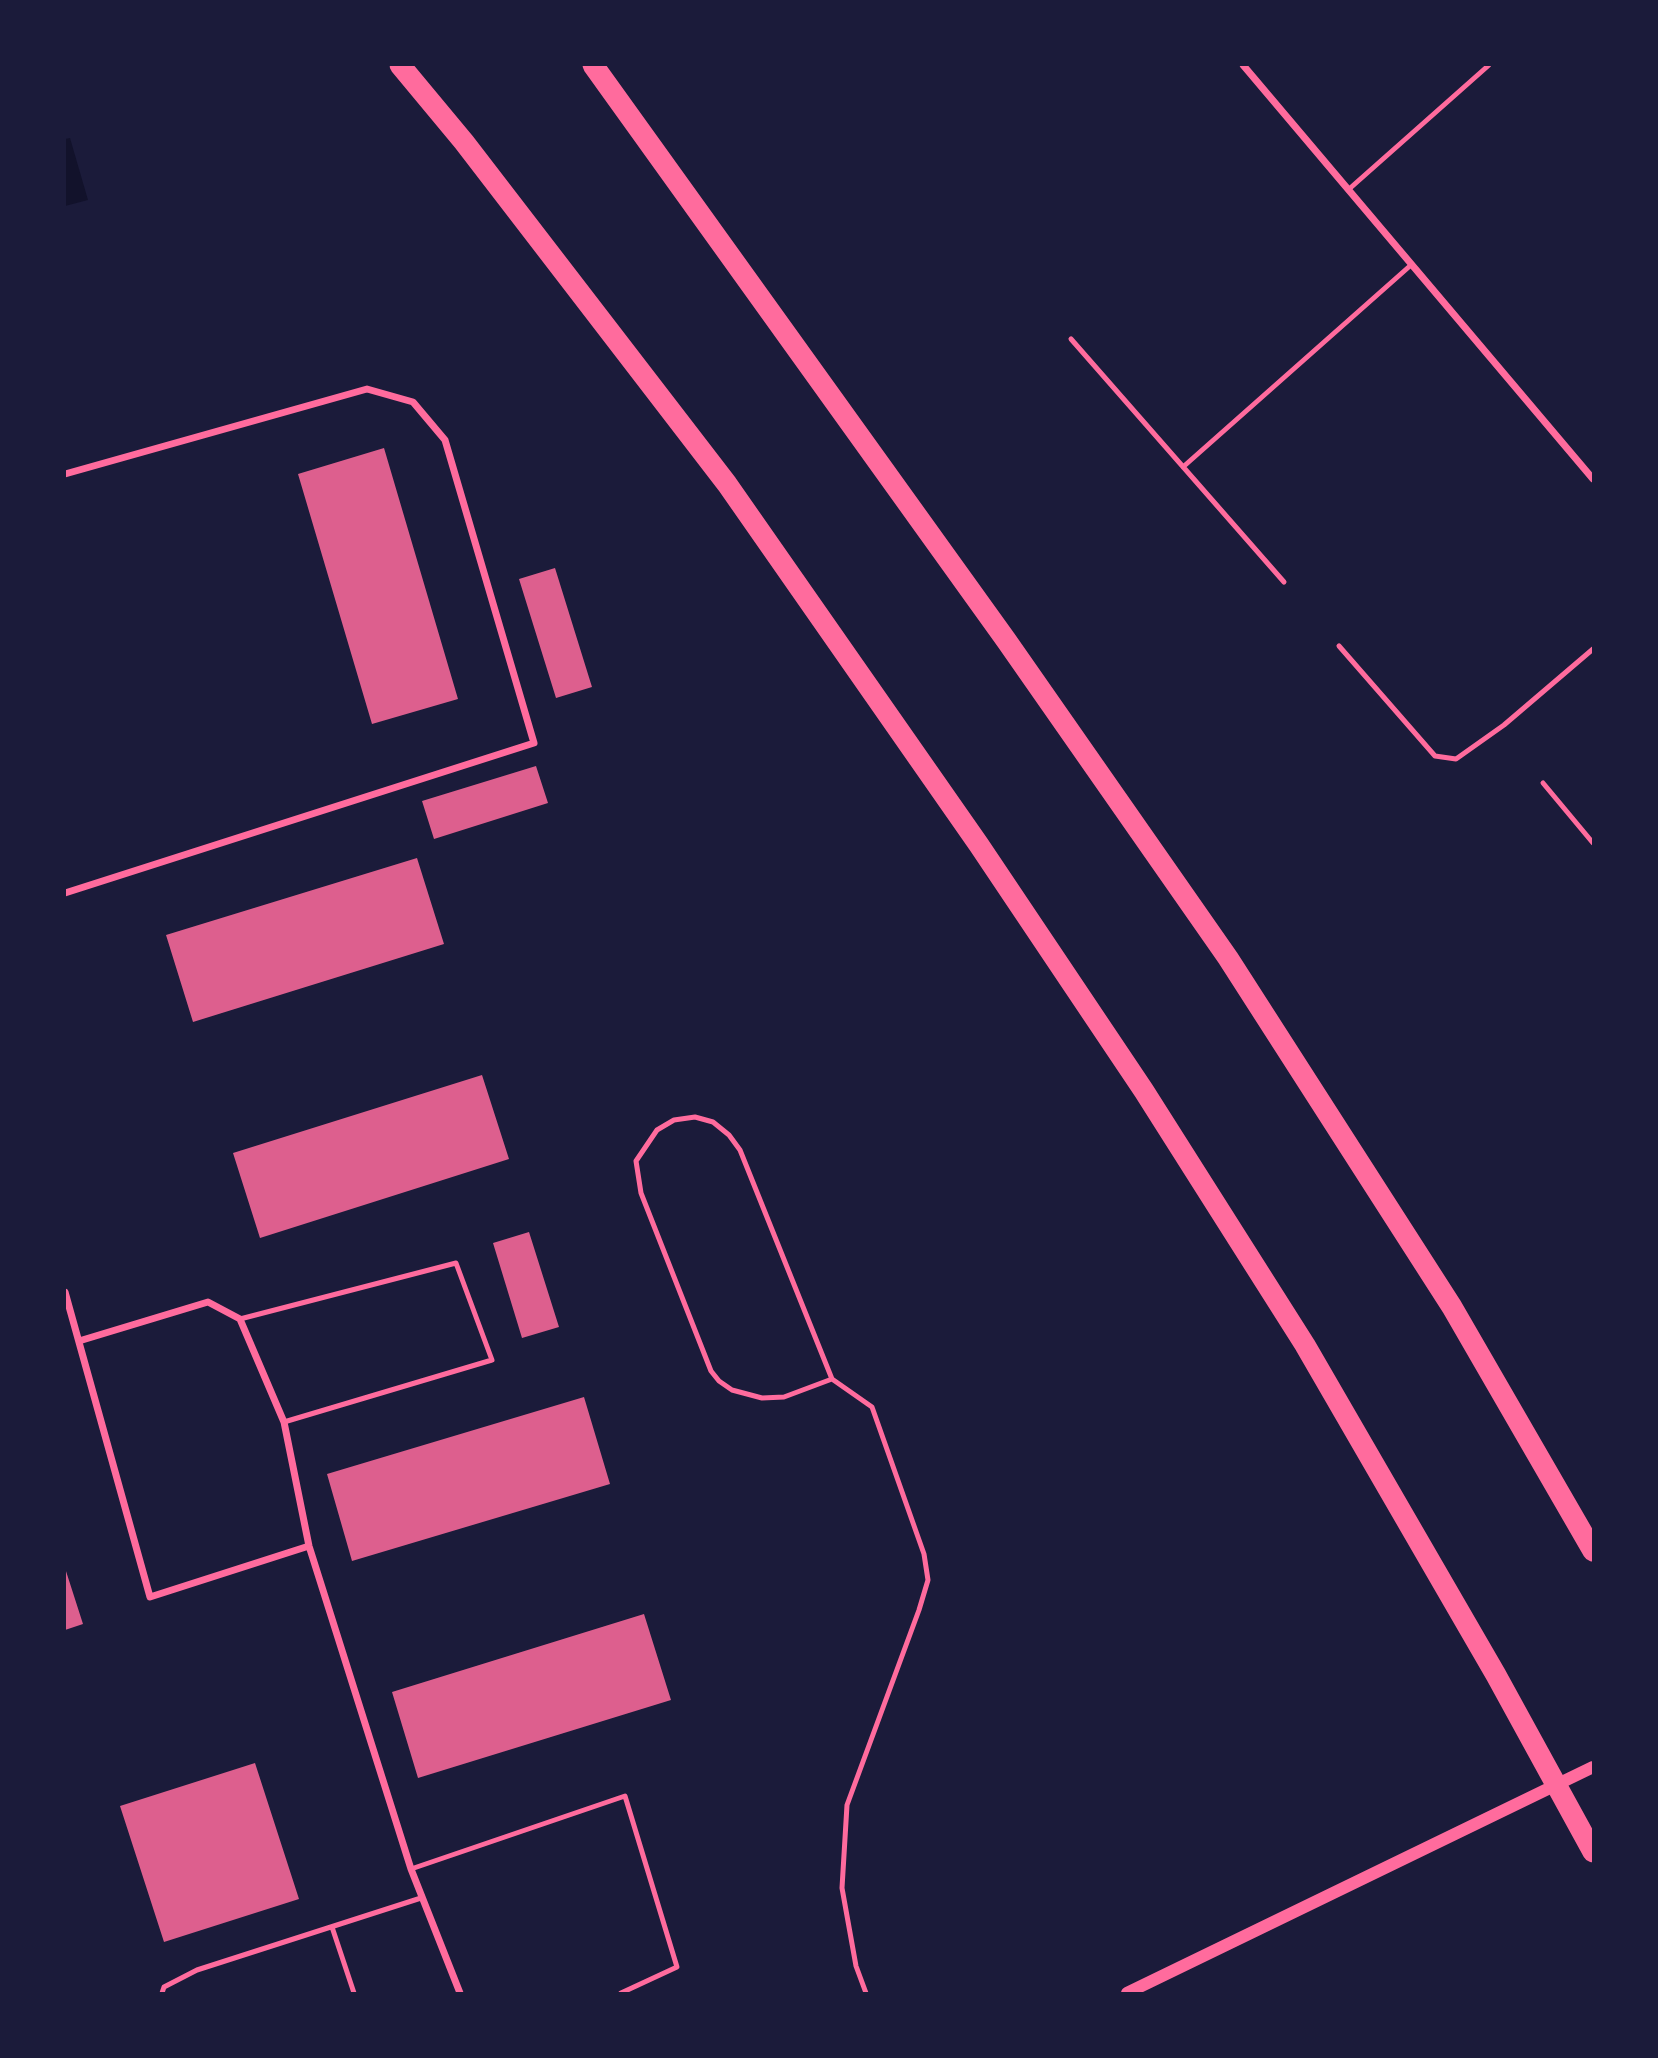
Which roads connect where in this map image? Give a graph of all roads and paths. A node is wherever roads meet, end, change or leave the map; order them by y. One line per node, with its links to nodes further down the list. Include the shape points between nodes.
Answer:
1 (400, 65): 25 (highway, via 727,484 1144,1091 1305,1345)
2 (593, 65): 23 (highway, via 1228,958 1452,1307)
3 (1243, 65): 5 (street)
4 (1489, 65): 5 (lane)
5 (1348, 190): 6 (street)
6 (1412, 265): 8 (lane); 10 (street)
7 (1071, 339): 8 (lane)
8 (1183, 467): 11 (lane)
9 (65, 474): 16 (street, via 368,389 413,402 444,440 534,743)
10 (1593, 480)
11 (1284, 582)
12 (1339, 646): 13 (lane, via 1435,756 1456,759 1504,725)
13 (1593, 649)
14 (1543, 783): 15 (lane)
15 (1593, 843)
16 (65, 893)
17 (65, 1292): 19 (street)
18 (240, 1319): 19 (street, via 208,1302); 21 (street); 21 (lane, via 456,1263 492,1360)
19 (79, 1341): 22 (street, via 150,1597)
20 (832, 1379): 20 (lane, via 730,1135 713,1122 695,1117 674,1120 657,1130 636,1161 640,1193 711,1371 732,1390 762,1398 784,1397); 33 (lane, via 872,1407 924,1553 928,1580 847,1805 842,1888 856,1966)
21 (284, 1422): 22 (street)
22 (309, 1546): 26 (street)
23 (1593, 1551)
24 (1593, 1767): 34 (street)
25 (1593, 1853)
26 (411, 1869): 27 (street); 32 (lane, via 625,1796 677,1967)
27 (421, 1898): 28 (lane); 31 (street)
28 (332, 1927): 29 (lane, via 197,1970 164,1987); 30 (lane)
29 (162, 1993)
30 (354, 1993)
31 (460, 1993)
32 (621, 1993)
33 (866, 1993)
34 (1127, 1993)

